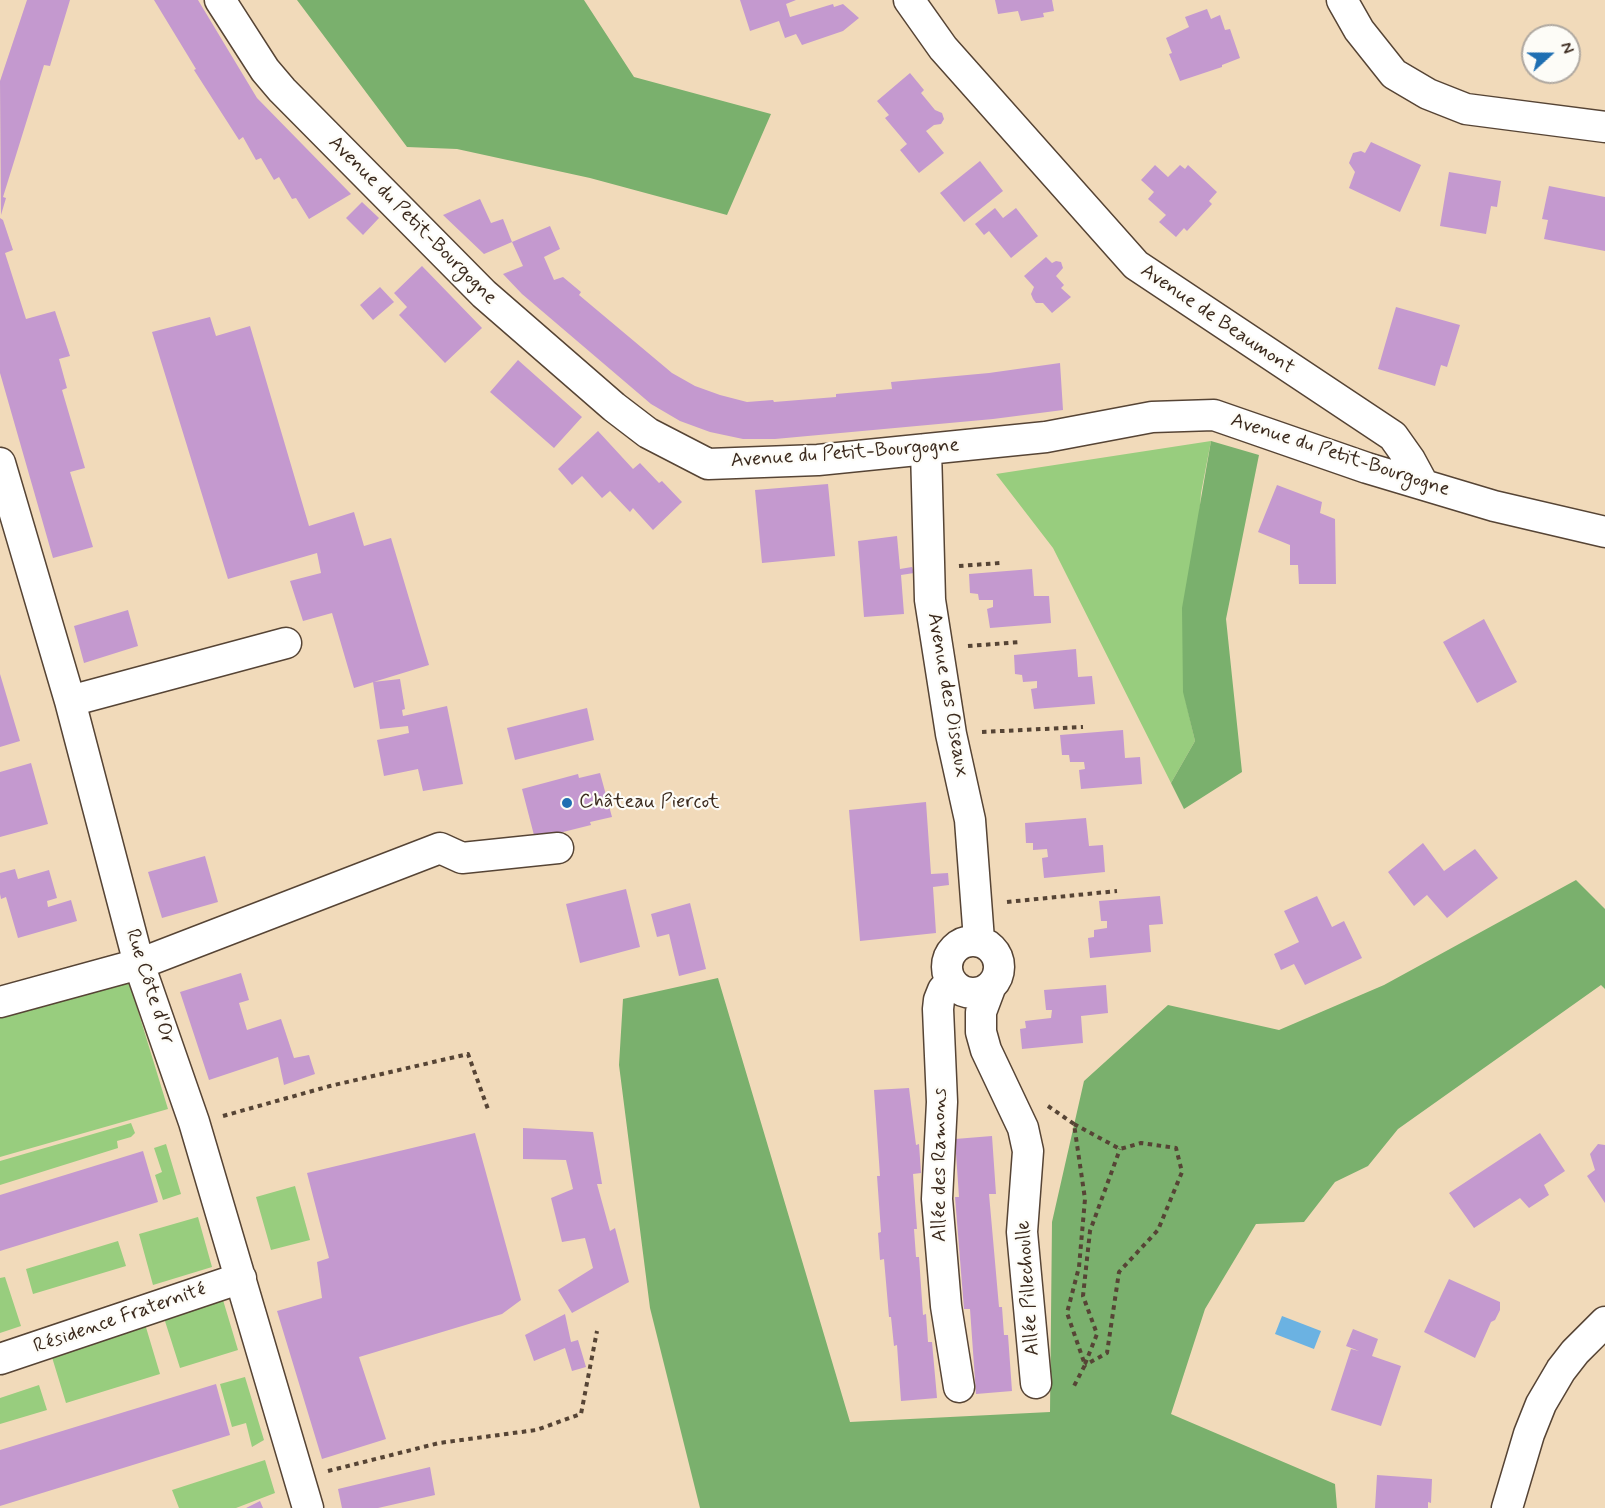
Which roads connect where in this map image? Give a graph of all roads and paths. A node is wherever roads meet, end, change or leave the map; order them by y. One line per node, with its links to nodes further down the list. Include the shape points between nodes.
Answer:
1 (220, 0): 5 (street, Avenue du Petit-Bourgogne, via 265,70 320,130 484,294 648,433 708,464 818,460)
2 (909, 0): 7 (street, Avenue de Beaumont, via 943,48 1136,265 1393,436)
3 (1342, 0): 4 (street, via 1359,30 1394,74 1428,94 1466,109)
4 (1605, 128)
5 (926, 449): 7 (street, Avenue du Petit-Bourgogne, via 1046,437 1152,417 1214,415); 10 (street, Avenue des Oiseaux)
6 (1, 467): 14 (street, Rue Côte d'Or)
7 (1423, 484): 8 (street, Avenue du Petit-Bourgogne, via 1494,506)
8 (1605, 532)
9 (1000, 563): 10 (path)
10 (929, 568): 13 (street, Avenue des Oiseaux)
11 (1021, 642): 13 (path)
12 (286, 643): 14 (street)
13 (938, 648): 16 (street, Avenue des Oiseaux)
14 (70, 701): 21 (street, Rue Côte d'Or)
15 (1083, 727): 16 (path)
16 (951, 734): 19 (street, Avenue des Oiseaux, via 970,820)
17 (558, 848): 21 (street, via 462,858 440,848)
18 (1116, 891): 19 (path)
19 (976, 905): 20 (street, Avenue des Oiseaux)
20 (979, 940): 22 (street, via 957,945 950,953 946,963); 23 (street, via 993,948 999,964 998,977)
21 (139, 964): 24 (street); 27 (street, Rue Côte d'Or)
22 (951, 981): 23 (street, via 966,993); 37 (street, Allée des Ramons, via 939,1000 942,1102 938,1209 946,1306)
23 (990, 988): 25 (street, Allée Pillechoulle, via 981,1012 981,1032)
24 (0, 1002)
25 (1012, 1103): 28 (path, via 1046,1105); 35 (street, Allée Pillechoulle, via 1028,1151 1022,1232)
26 (489, 1112): 27 (path, via 468,1054)
27 (194, 1122): 30 (street, Rue Côte d'Or)
28 (1074, 1124): 29 (path); 34 (path, via 1085,1199 1078,1267 1067,1313)
29 (1120, 1149): 34 (path, via 1090,1231 1083,1296 1097,1334); 34 (path, via 1141,1143 1176,1148 1182,1172 1158,1230 1119,1272 1107,1353)
30 (241, 1278): 33 (street, Résidence Fraternité); 38 (street, Rue Côte d'Or)
31 (1605, 1322): 39 (street, via 1575,1352 1541,1404)
32 (597, 1331): 38 (path, via 581,1414 536,1430 439,1443 338,1468)
33 (0, 1359)
34 (1084, 1365): 36 (path)
35 (1036, 1383)
36 (1074, 1386)
37 (959, 1387)
38 (304, 1495)
39 (1508, 1508)

